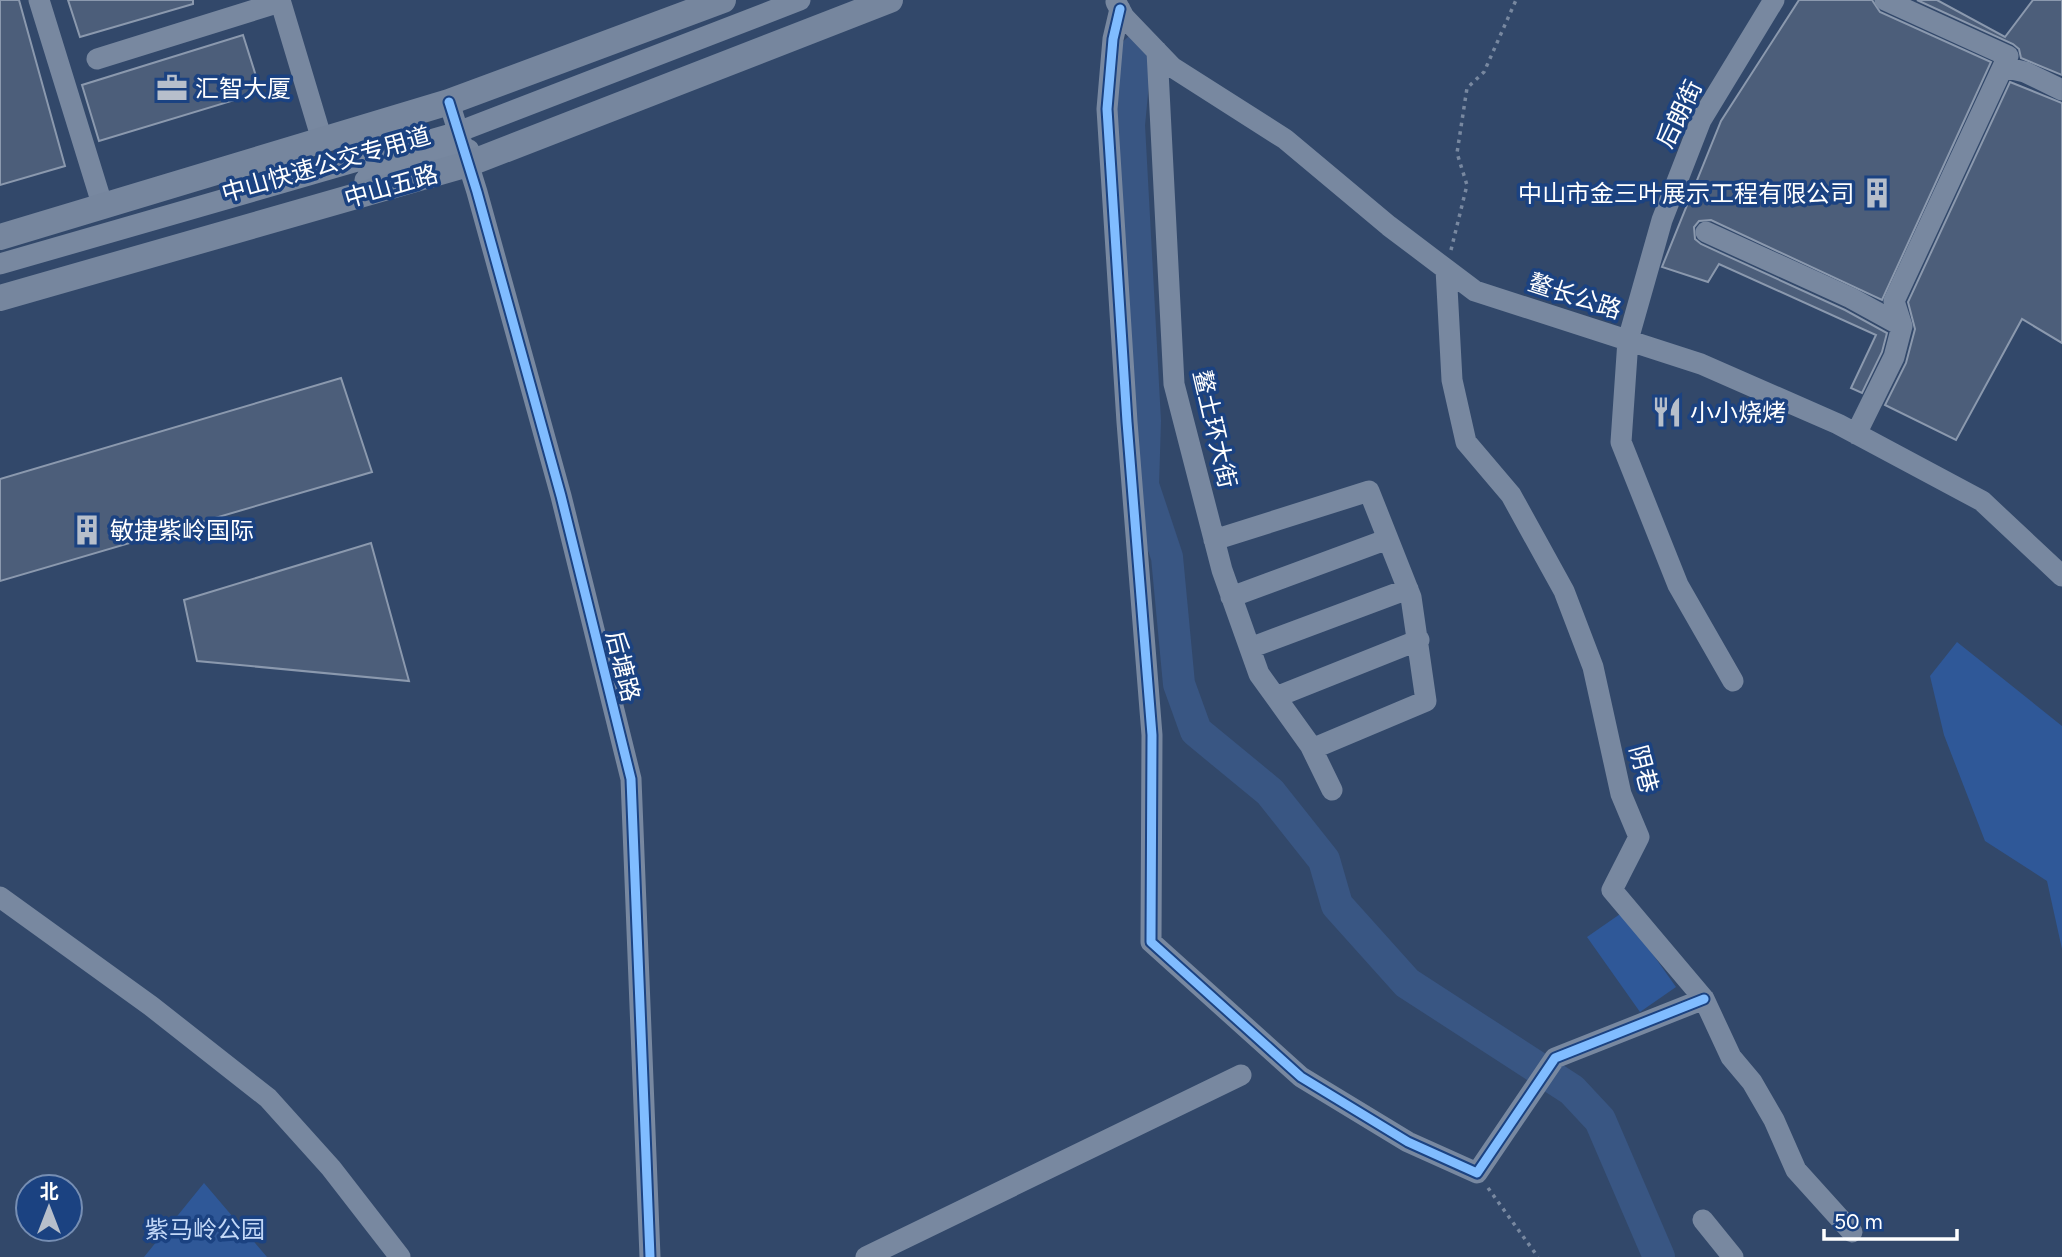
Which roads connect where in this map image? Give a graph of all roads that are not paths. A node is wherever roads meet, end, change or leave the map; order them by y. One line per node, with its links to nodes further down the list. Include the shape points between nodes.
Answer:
1 (39, 0): 17 (street)
2 (723, 0): 14 (main road)
3 (800, 0): 16 (street, 中山快速公交专用道)
4 (856, 0): 16 (street, 中山快速公交专用道)
5 (890, 0): 16 (main road, 中山五路)
6 (1774, 0): 25 (street, 后朗街, via 1701,120 1662,220)
7 (1885, 0): 12 (street, via 2008,56)
8 (280, 1): 11 (street); 15 (street)
9 (1117, 4): 10 (street, 鳌长公路); 39 (street, via 1107,109 1152,736 1151,942 1301,1077 1408,1142 1476,1173 1555,1058)
10 (1157, 51): 21 (street, 鳌长公路, via 1172,67 1285,139); 28 (street, 鳌土环大街, via 1174,384)
11 (97, 59)
12 (2003, 67): 13 (street); 24 (street, via 1894,301)
13 (2062, 90)
14 (449, 102): 15 (main road); 16 (street, 后塘路)
15 (323, 141): 17 (main road)
16 (464, 149): 20 (street, 中山快速公交专用道); 22 (street, 中山快速公交专用道); 23 (main road, 中山五路); 44 (street, 后塘路, via 561,496 631,779)
17 (103, 207): 19 (main road)
18 (1706, 232): 24 (street)
19 (0, 237)
20 (0, 264)
21 (1446, 269): 25 (street, 鳌长公路, via 1475,291); 39 (street, 阴巷, via 1452,380 1466,442 1511,495 1564,591 1593,667 1620,794 1639,837 1612,890)
22 (0, 285)
23 (0, 298)
24 (1902, 326): 26 (street, via 1894,356)
25 (1628, 340): 26 (street, 鳌长公路, via 1701,364); 34 (street, 后朗街, via 1620,442 1678,585)
26 (1856, 433): 29 (street, 鳌长公路, via 1982,500)
27 (1388, 539): 28 (street, via 1369,491); 30 (street); 31 (street)
28 (1214, 540): 31 (street, 鳌土环大街)
29 (2062, 576)
30 (1408, 589): 32 (street); 33 (street)
31 (1231, 597): 33 (street, 鳌土环大街)
32 (1419, 640): 35 (street); 36 (street, via 1426,701)
33 (1250, 648): 35 (street, 鳌土环大街, via 1259,674)
34 (1733, 681)
35 (1276, 697): 36 (street, 鳌土环大街)
36 (1312, 749): 37 (street, 鳌土环大街)
37 (1332, 790)
38 (0, 897): 43 (street, via 268,1098 331,1168)
39 (1704, 999): 42 (street, 阴巷, via 1731,1057 1774,1120 1796,1170)
40 (1241, 1075): 45 (street)
41 (1703, 1220): 46 (street)
42 (1852, 1231)
43 (400, 1257)
44 (650, 1257)
45 (866, 1257)
46 (1733, 1257)

